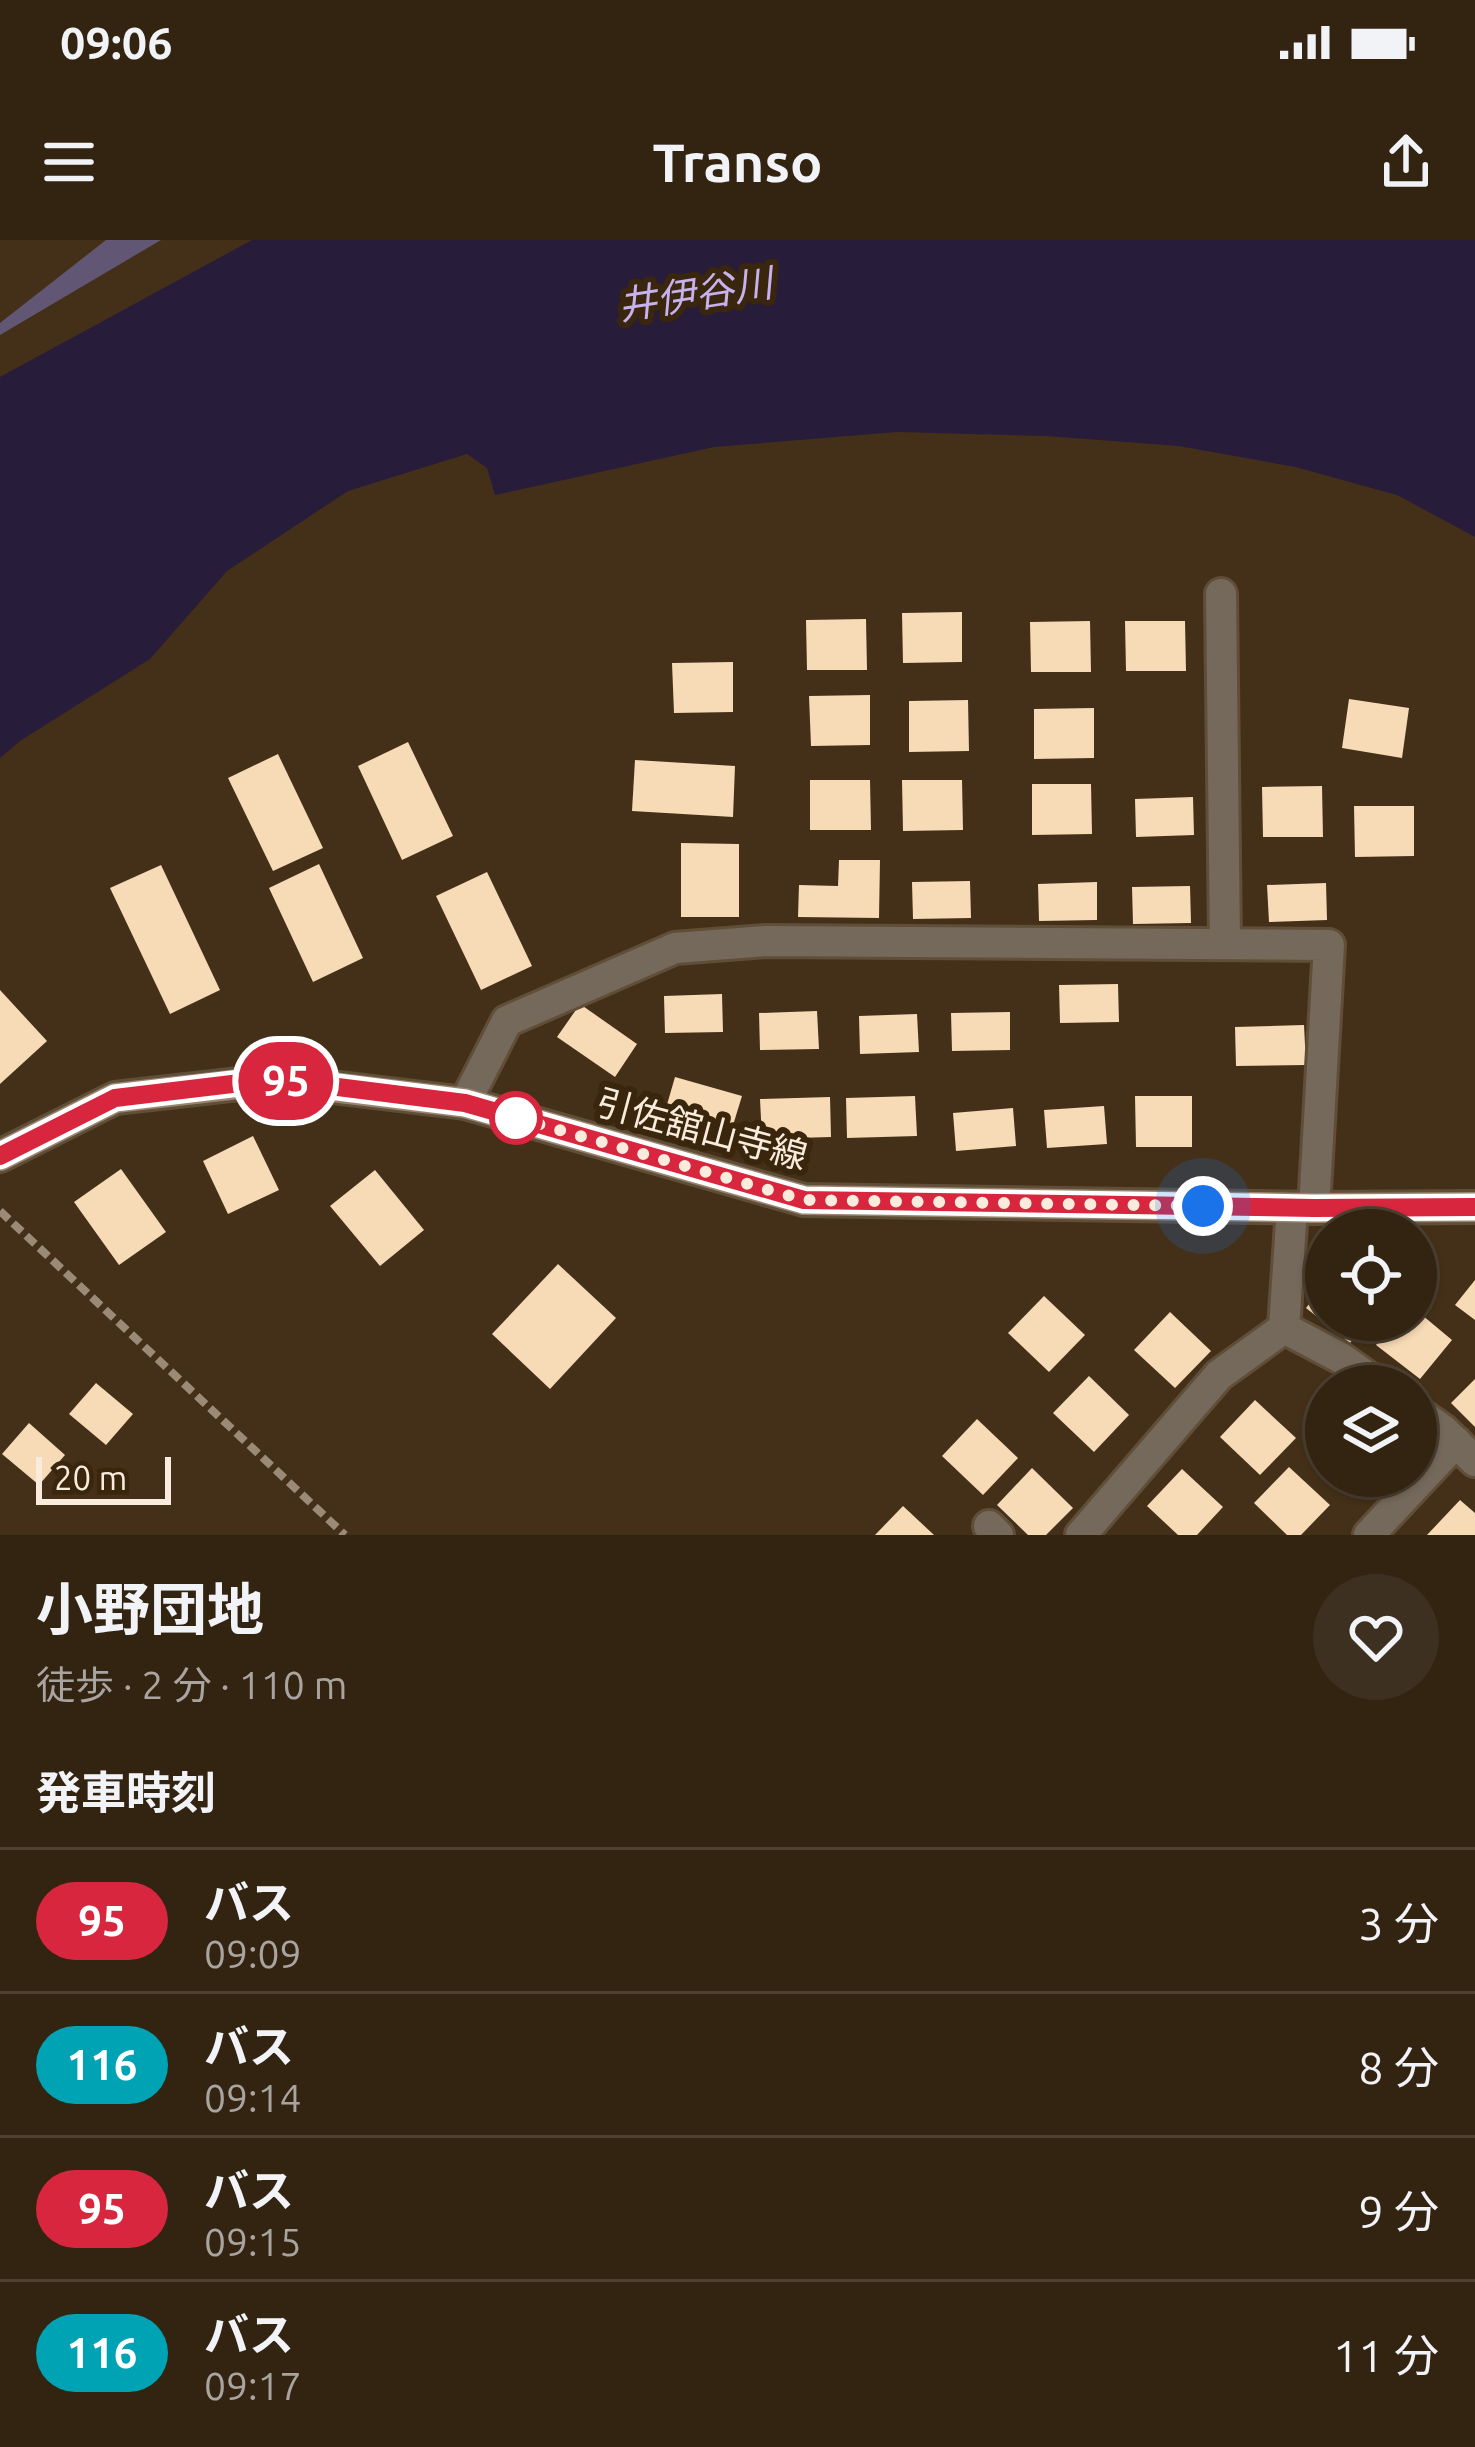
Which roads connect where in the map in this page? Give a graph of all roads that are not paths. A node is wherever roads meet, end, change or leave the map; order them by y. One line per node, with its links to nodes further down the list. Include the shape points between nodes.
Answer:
1 (1222, 594): 2 (street)
2 (1225, 944): 3 (street, via 766,940 675,948 507,1021); 6 (street, via 1329,945)
3 (465, 1103): 4 (main road, 引佐舘山寺線, via 274,1079 115,1098); 6 (main road, 引佐舘山寺線, via 804,1200)
4 (0, 1156)
5 (1475, 1207): 6 (main road, 引佐舘山寺線)
6 (1303, 1208): 7 (street)
7 (1284, 1328): 8 (street); 11 (street, via 1219,1375)
8 (1351, 1365)
9 (1437, 1428): 10 (street)
10 (1466, 1452): 12 (street)
11 (1081, 1535)
12 (1369, 1535)

